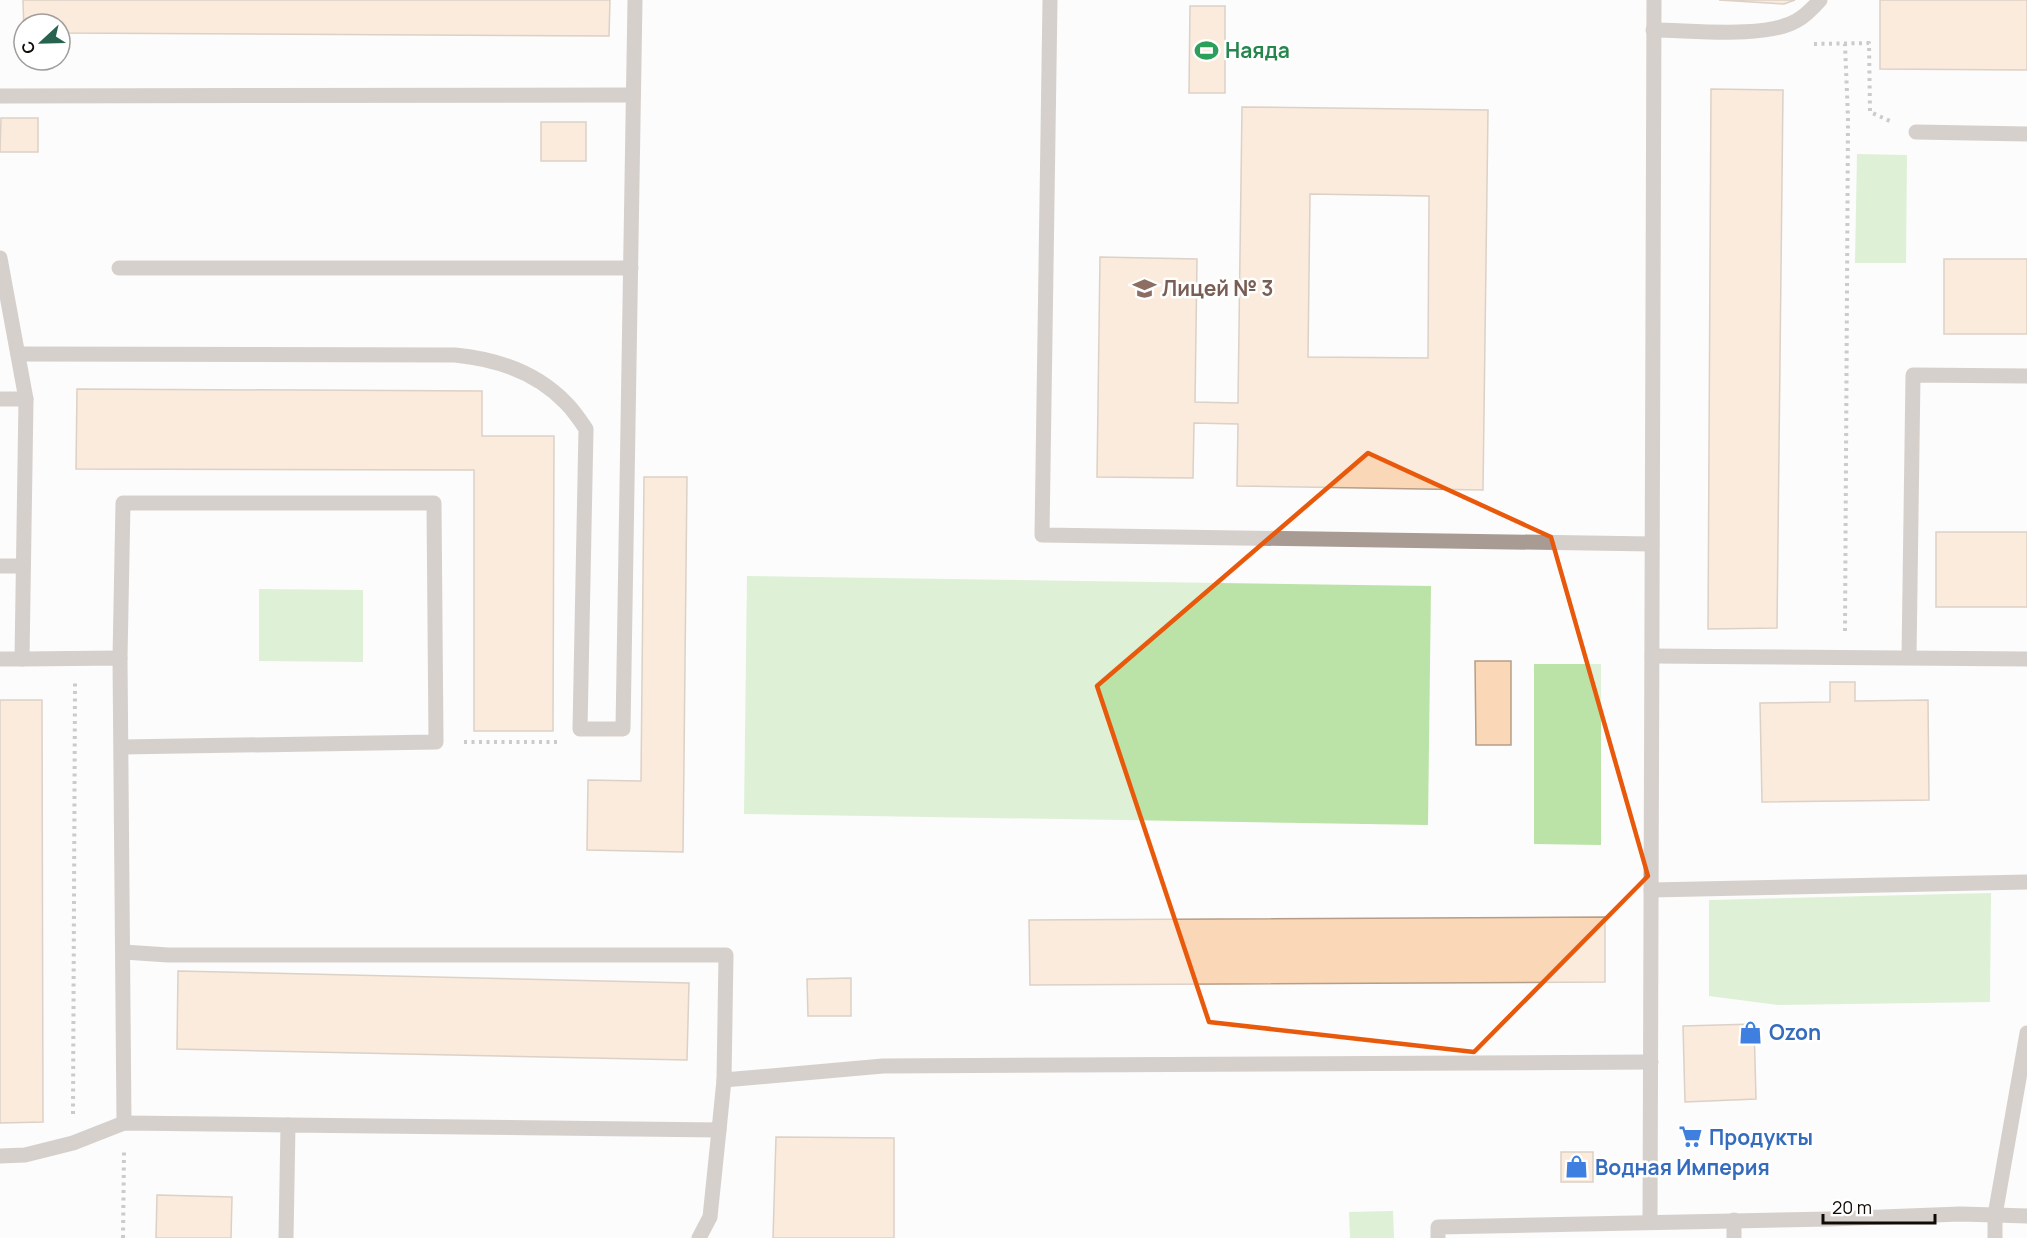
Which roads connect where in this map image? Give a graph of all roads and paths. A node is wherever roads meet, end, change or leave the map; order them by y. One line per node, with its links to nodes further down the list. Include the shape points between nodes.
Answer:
1 (635, 0): 8 (street)
2 (1050, 0): 19 (street, via 1042,535)
3 (1653, 0): 5 (street)
4 (1820, 0): 5 (street, via 1795,22 1763,32)
5 (1653, 30): 19 (street)
6 (1811, 44): 7 (path)
7 (1845, 44): 10 (path, via 1869,43 1870,112); 23 (path)
8 (633, 95): 9 (street); 14 (street)
9 (0, 96)
10 (1916, 132): 11 (street)
11 (2027, 134)
12 (0, 258): 15 (street)
13 (119, 268): 14 (street)
14 (631, 268): 30 (street, via 623,729)
15 (18, 354): 18 (street); 30 (street, via 455,355 482,358 531,374 566,402 586,429)
16 (2027, 376): 24 (street, via 1913,375)
17 (0, 399): 18 (street)
18 (26, 399): 21 (street)
19 (1652, 544): 22 (street)
20 (0, 566): 21 (street)
21 (23, 566): 27 (street)
22 (1652, 656): 23 (street); 34 (street)
23 (1845, 657): 24 (street)
24 (1909, 657): 29 (street)
25 (120, 658): 28 (street); 31 (street, via 123,503 434,503); 32 (street)
26 (0, 659): 27 (street)
27 (22, 659): 28 (street)
28 (75, 659): 42 (path)
29 (2027, 659)
30 (580, 729): 31 (path, via 556,744)
31 (436, 742): 32 (street)
32 (122, 747): 35 (street)
33 (2027, 882): 34 (street)
34 (1652, 890): 37 (street)
35 (124, 952): 38 (street, via 726,955); 39 (street)
36 (2027, 1033): 44 (street)
37 (1651, 1062): 38 (street, via 883,1066); 47 (street)
38 (724, 1080): 41 (street)
39 (124, 1123): 40 (street); 42 (street); 48 (path)
40 (288, 1125): 41 (street); 49 (street)
41 (718, 1130): 50 (street, via 710,1217)
42 (73, 1143): 43 (street, via 25,1155)
43 (0, 1156)
44 (1995, 1215): 45 (street); 46 (street); 53 (street)
45 (2027, 1216)
46 (1734, 1221): 47 (street); 52 (street)
47 (1650, 1222): 51 (street, via 1438,1227)
48 (123, 1238)
49 (286, 1238)
50 (699, 1238)
51 (1438, 1238)
52 (1734, 1238)
53 (1995, 1238)

